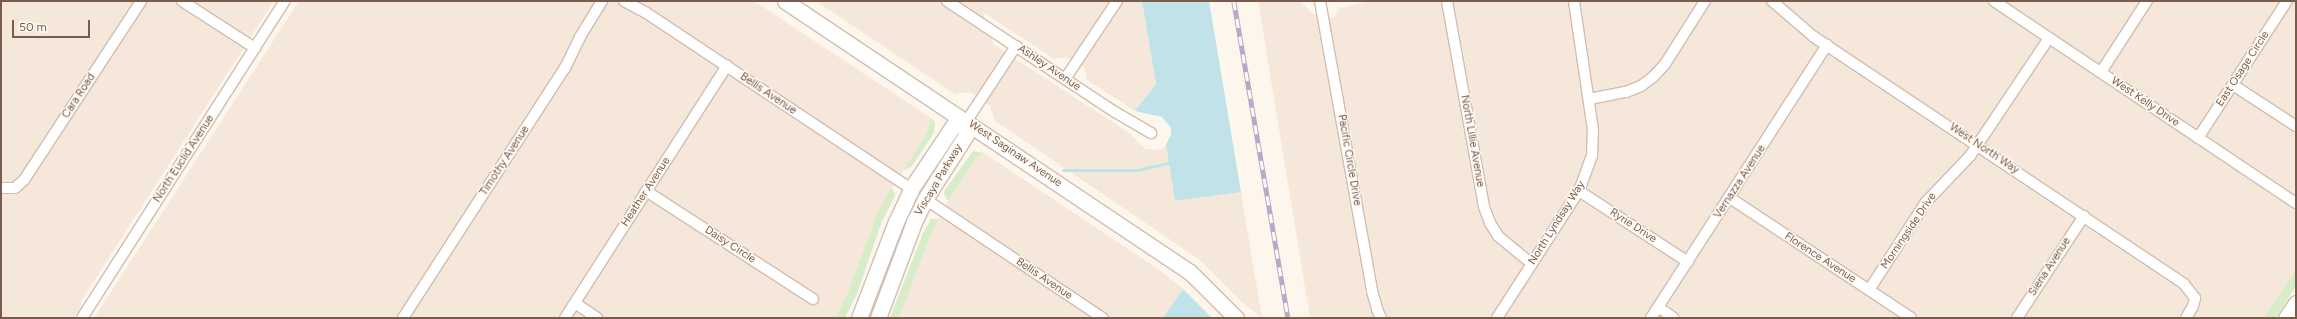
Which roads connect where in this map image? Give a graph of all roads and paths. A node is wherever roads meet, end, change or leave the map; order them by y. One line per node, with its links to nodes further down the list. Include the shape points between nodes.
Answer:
1 (141, 1): 32 (street, Cara Road, via 24,180 15,188)
2 (182, 1): 21 (street)
3 (286, 1): 21 (street, North Euclid Avenue)
4 (602, 1): 49 (street, Timothy Avenue, via 565,68)
5 (624, 1): 22 (street, Bellis Avenue)
6 (785, 1): 27 (street, West Saginaw Avenue)
7 (947, 1): 17 (street, Ashley Avenue)
8 (1117, 1): 24 (street)
9 (1320, 1): 57 (street, Pacific Circle Drive, via 1372,291)
10 (1447, 1): 41 (street, North Lillie Avenue, via 1484,207 1498,236)
11 (1574, 1): 26 (street, North Lyndsay Way)
12 (1704, 1): 26 (street, via 1665,64 1653,77 1641,86 1626,92)
13 (1772, 1): 19 (street, West North Way)
14 (2147, 1): 23 (street)
15 (2287, 1): 25 (street, East Osage Circle)
16 (1997, 2): 18 (street, West Kelly Drive)
17 (961, 5): 20 (street, Ashley Avenue)
18 (2049, 38): 23 (street, West Kelly Drive); 31 (street, Morningside Drive)
19 (1827, 45): 31 (street, West North Way); 36 (street, Vernazza Avenue)
20 (1016, 46): 24 (street, Ashley Avenue); 27 (street)
21 (255, 48): 48 (street, North Euclid Avenue)
22 (727, 66): 33 (street, Bellis Avenue); 34 (street, Heather Avenue)
23 (2101, 72): 30 (street, West Kelly Drive)
24 (1065, 79): 29 (street, Ashley Avenue, via 1131,123)
25 (2233, 85): 28 (street); 30 (street, East Osage Circle)
26 (1589, 99): 35 (street, North Lyndsay Way, via 1593,130 1592,156)
27 (966, 122): 33 (street, Viscaya Parkway, via 953,126); 37 (street, Viscaya Parkway, via 966,135); 56 (street, West Saginaw Avenue, via 1190,272)
28 (2296, 126)
29 (1151, 133)
30 (2198, 138): 38 (street, West Kelly Drive)
31 (1978, 144): 39 (street, West North Way); 42 (street, Morningside Drive, via 1962,166 1926,202)
32 (1, 188)
33 (911, 189): 43 (street, Viscaya Parkway)
34 (646, 191): 44 (street, Daisy Circle); 45 (street, Heather Avenue)
35 (1579, 191): 40 (street, Ryrie Drive); 41 (street, North Lyndsay Way)
36 (1730, 198): 40 (street, Vernazza Avenue); 42 (street, Florence Avenue)
37 (925, 200): 54 (street, Viscaya Parkway, via 904,246); 55 (street, Bellis Avenue)
38 (2296, 203)
39 (2084, 216): 62 (street, Siena Avenue); 63 (street, West North Way, via 2184,284 2195,298)
40 (1688, 262): 47 (street, Vernazza Avenue)
41 (1532, 264): 58 (street, North Lyndsay Way)
42 (1869, 290): 61 (street, Florence Avenue)
43 (871, 291): 52 (street, Viscaya Parkway); 53 (street, via 872,305)
44 (813, 299)
45 (575, 303): 50 (street, Heather Avenue); 51 (street)
46 (2296, 303): 64 (street)
47 (1658, 307): 59 (street, Vernazza Avenue); 60 (street)
48 (82, 318)
49 (403, 318)
50 (565, 318)
51 (597, 318)
52 (859, 318)
53 (866, 318)
54 (878, 318)
55 (1103, 318)
56 (1236, 318)
57 (1381, 318)
58 (1498, 318)
59 (1651, 318)
60 (1674, 318)
61 (1911, 318)
62 (2017, 318)
63 (2186, 318)
64 (2286, 318)

